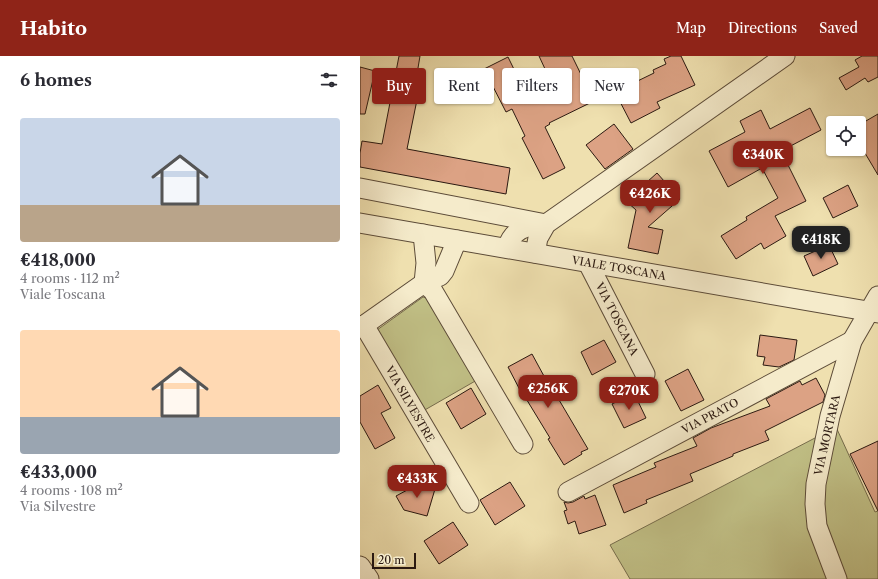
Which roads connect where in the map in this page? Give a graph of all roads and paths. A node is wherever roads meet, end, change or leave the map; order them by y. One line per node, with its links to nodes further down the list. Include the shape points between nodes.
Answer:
1 (785, 56): 4 (street)
2 (360, 188): 4 (street)
3 (360, 223): 5 (street, VIALE TOSCANA)
4 (546, 224): 7 (street, via 518,231 511,238); 8 (street, via 538,238)
5 (423, 234): 6 (street, VIALE TOSCANA); 10 (street, via 426,258)
6 (458, 240): 7 (street, VIALE TOSCANA); 10 (street, VIA SILVESTRE, via 442,274)
7 (507, 248): 8 (street, VIALE TOSCANA)
8 (535, 253): 9 (street, VIALE TOSCANA)
9 (588, 263): 11 (street, VIALE TOSCANA); 14 (street, VIA TOSCANA)
10 (424, 283): 12 (street, VIA SILVESTRE); 15 (street, via 433,291)
11 (875, 307): 13 (street, VIA MORTARA)
12 (362, 326): 17 (street, VIA SILVESTRE)
13 (852, 341): 16 (street, VIA PRATO); 20 (street, VIA MORTARA, via 830,416 815,491 817,526)
14 (645, 374)
15 (523, 444)
16 (568, 492)
17 (469, 503)
18 (360, 566): 19 (street)
19 (369, 579)
20 (837, 579)

